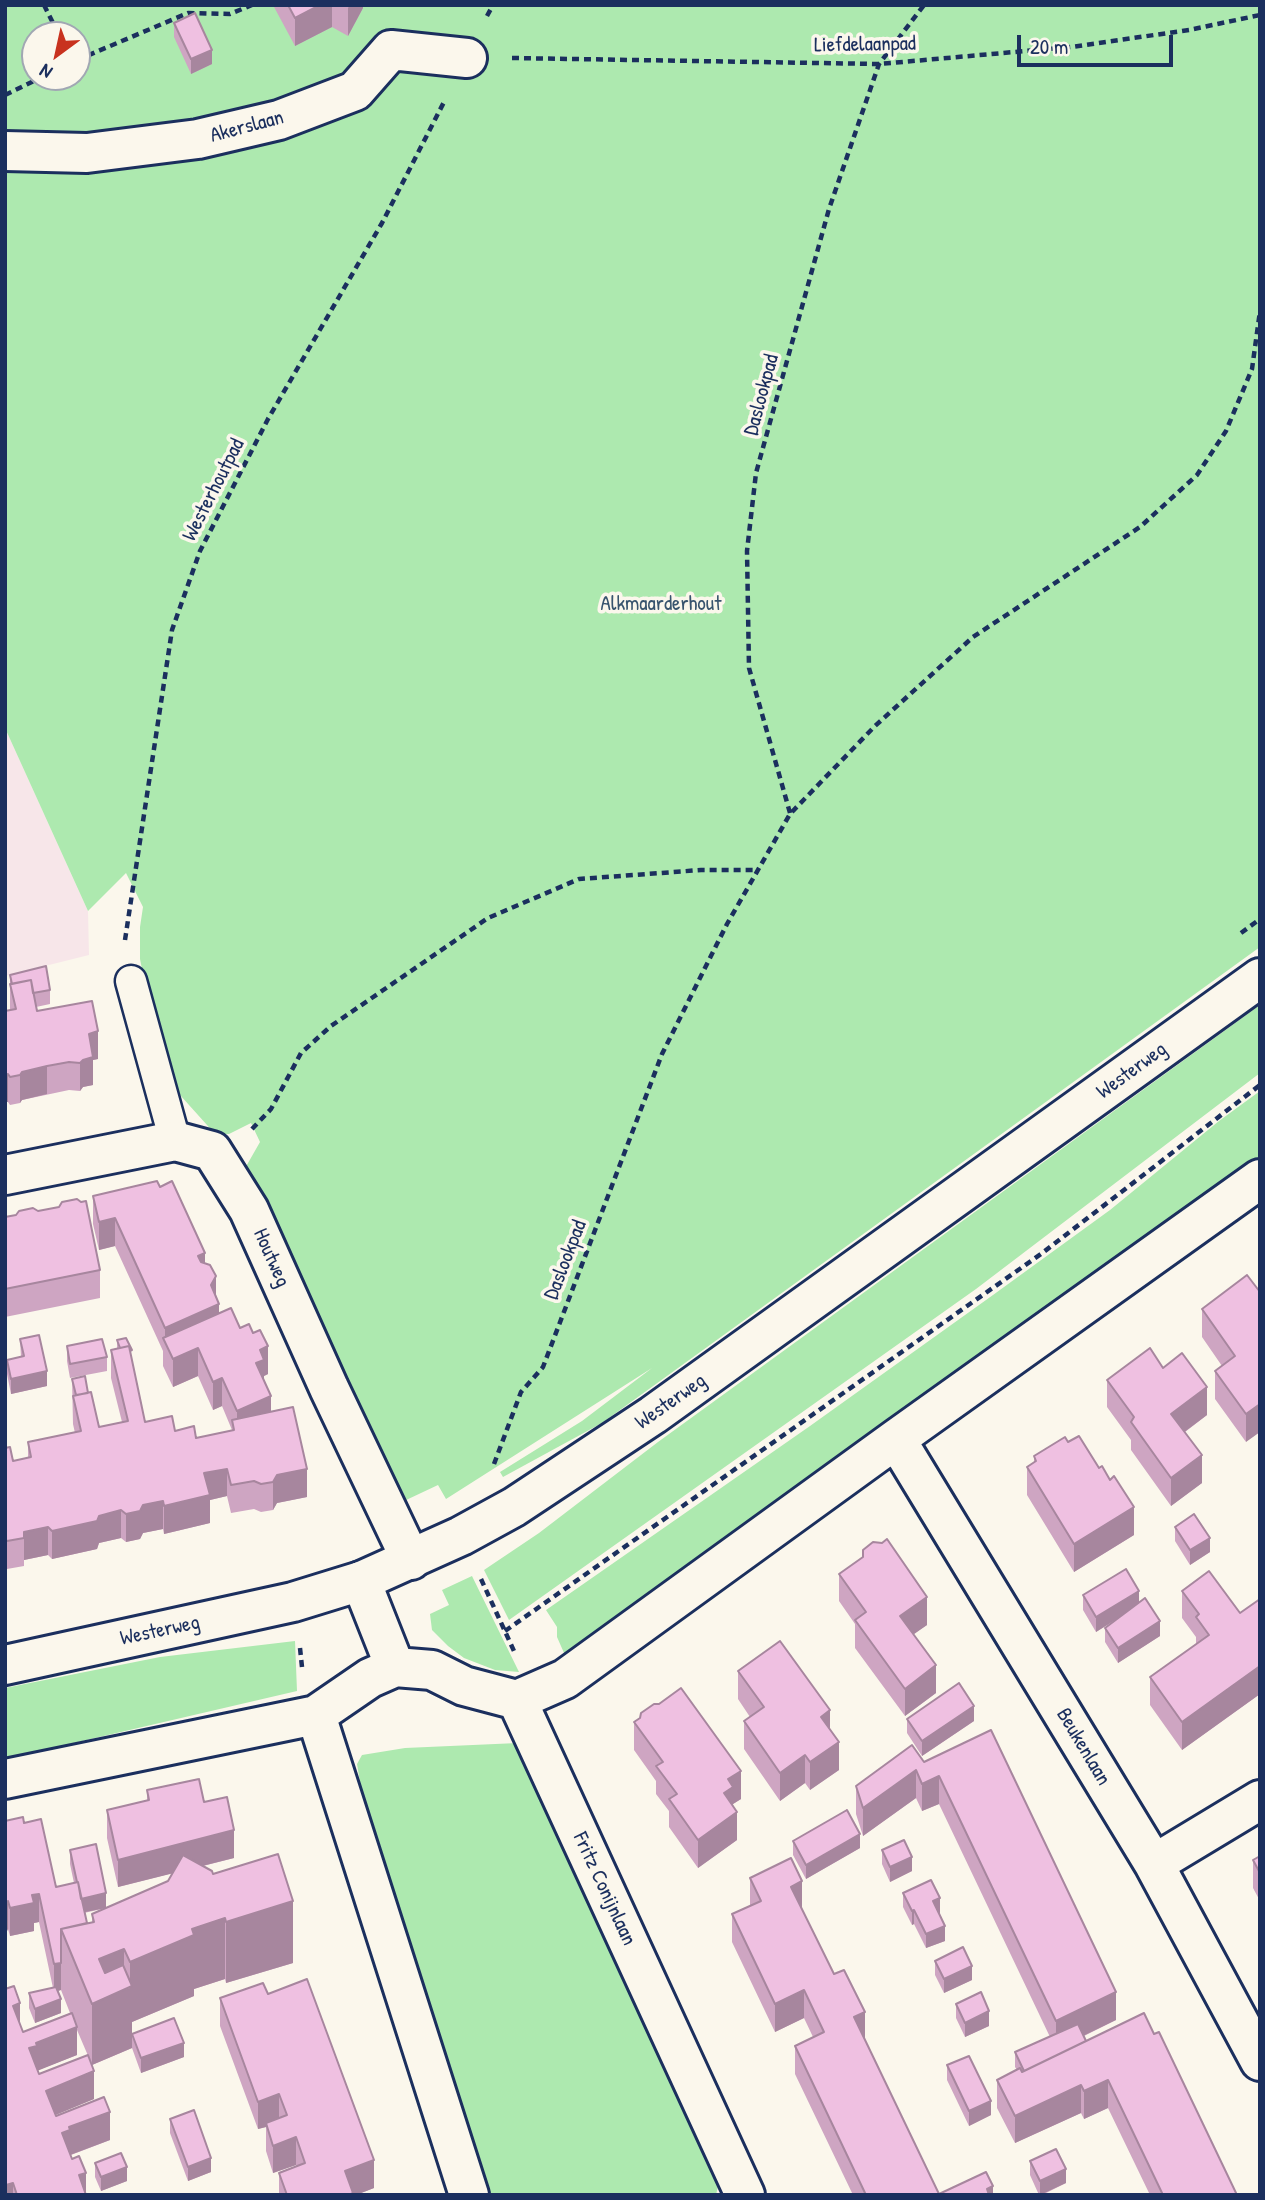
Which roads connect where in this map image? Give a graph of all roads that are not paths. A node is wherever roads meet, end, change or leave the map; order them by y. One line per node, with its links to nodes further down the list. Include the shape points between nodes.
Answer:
1 (467, 58): 2 (street, Akerslaan, via 391,50 355,91 279,120 198,139 87,153)
2 (5, 151)
3 (1260, 978): 9 (street, Westerweg, via 653,1415 514,1507)
4 (131, 981): 5 (lane)
5 (175, 1141): 6 (street); 9 (street, Houtweg, via 212,1151 249,1210)
6 (5, 1175)
7 (1260, 1179): 8 (street)
8 (896, 1439): 13 (street, via 565,1679); 17 (street, Beukenlaan)
9 (411, 1560): 10 (street, Westerweg)
10 (361, 1581): 11 (street, Westerweg, via 293,1602); 12 (street)
11 (5, 1665)
12 (395, 1667): 13 (street, via 432,1670 473,1689); 14 (street, via 370,1678)
13 (517, 1700): 20 (street, Fritz Conijnlaan)
14 (316, 1716): 15 (street); 19 (street)
15 (5, 1779)
16 (1260, 1800): 17 (street)
17 (1154, 1864): 18 (street, Beukenlaan)
18 (1260, 2061)
19 (469, 2195)
20 (745, 2195)

